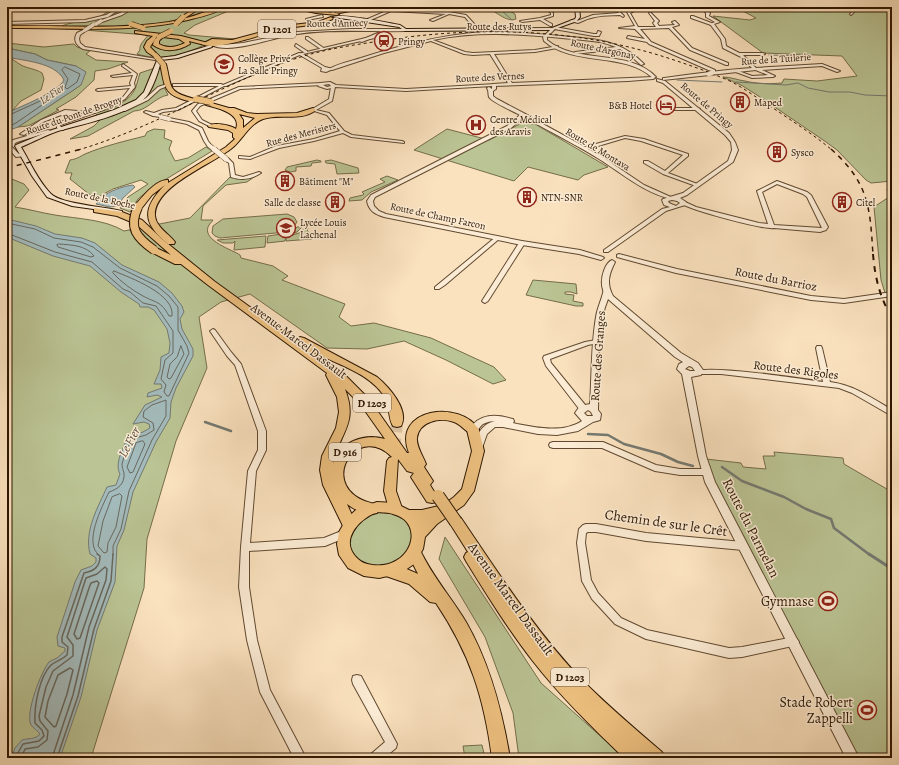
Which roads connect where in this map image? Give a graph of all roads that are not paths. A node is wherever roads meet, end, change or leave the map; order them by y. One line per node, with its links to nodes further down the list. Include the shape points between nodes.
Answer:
1 (134, 7): 18 (street)
2 (193, 7): 26 (main road, via 186,11)
3 (200, 7): 26 (main road)
4 (211, 7): 26 (main road)
5 (217, 7): 26 (main road)
6 (223, 7): 47 (main road, via 191,18 155,25); 51 (main road)
7 (231, 7): 36 (main road)
8 (291, 7): 25 (main road)
9 (304, 7): 25 (street)
10 (368, 7): 25 (main road, D 1201)
11 (544, 7): 28 (street, via 552,14)
12 (576, 7): 34 (main road, via 576,17)
13 (660, 7): 19 (street)
14 (703, 7): 37 (street, via 708,12 707,16 718,22)
15 (708, 7): 16 (street)
16 (788, 7)
17 (852, 7): 24 (street)
18 (124, 8): 38 (street, via 107,16 82,22); 47 (street, bridge, via 122,14)
19 (656, 8): 20 (street)
20 (635, 9): 23 (street, via 616,9); 45 (street, via 628,14)
21 (452, 13): 31 (street, via 391,10); 32 (street); 42 (street, via 466,16)
22 (650, 13): 46 (street, via 658,21 655,23)
23 (621, 14): 29 (street); 34 (street, via 592,16 582,18 578,22)
24 (851, 14)
25 (330, 15): 30 (street); 31 (main road); 59 (main road, D 1201, via 317,23)
26 (184, 17): 39 (main road, via 158,23 124,26); 40 (main road, bridge)
27 (692, 17): 37 (street)
28 (540, 19): 33 (street); 43 (street)
29 (625, 19)
30 (307, 20)
31 (365, 20): 48 (main road, via 400,26)
32 (432, 20)
33 (522, 21)
34 (573, 21): 43 (main road)
35 (674, 22): 41 (street, via 676,25)
36 (192, 23)
37 (712, 24): 69 (street, via 723,39 724,47)
38 (7, 25): 39 (main road, D 1201); 47 (main road)
39 (36, 25): 59 (main road, D 1201, bridge, via 108,22 131,24)
40 (179, 26): 51 (main road); 52 (main road, bridge, via 164,31)
41 (670, 27): 46 (street); 71 (street, via 690,48)
42 (476, 28): 43 (main road); 48 (main road)
43 (550, 28): 50 (street, via 594,35 598,35); 55 (street, Route des Rutys, via 514,33 461,35); 61 (street, Route d'Argonay, via 548,42); 62 (street, Route des Rutys)
44 (621, 28): 45 (street)
45 (637, 28): 46 (street); 57 (street)
46 (658, 28)
47 (83, 29): 51 (main road); 72 (street, via 77,35 76,42 81,47)
48 (405, 30): 49 (street, Route d'Annecy); 56 (street)
49 (382, 31): 56 (street); 59 (street, Route d'Annecy, via 294,33)
50 (599, 32)
51 (171, 33): 52 (main road, bridge); 52 (main road, via 188,42 181,47 163,48 156,44); 58 (main road)
52 (158, 37): 72 (main road, via 149,42 147,47)
53 (628, 37): 57 (street)
54 (307, 38): 64 (street)
55 (432, 40): 68 (street, via 465,53); 80 (street, Route des Rutys, via 384,51)
56 (361, 41): 64 (street)
57 (648, 42): 73 (street)
58 (205, 44): 59 (main road); 63 (main road)
59 (216, 44): 63 (main road)
60 (296, 45): 65 (street)
61 (554, 47): 66 (street, Route d'Argonay); 68 (street)
62 (622, 47): 66 (street); 76 (street, Route des Rutys)
63 (198, 49): 72 (main road)
64 (323, 49): 65 (street)
65 (306, 52): 67 (street)
66 (575, 52): 76 (street, Route d'Argonay)
67 (300, 54): 80 (street); 90 (street)
68 (492, 54): 88 (street)
69 (738, 54): 70 (street); 77 (street)
70 (763, 54)
71 (709, 58): 73 (street); 74 (street)
72 (158, 60): 102 (main road, bridge, via 168,88 177,94); 107 (main road, Route du Pont de Brogny, via 147,92 141,98 124,108)
73 (690, 61): 81 (street)
74 (727, 64)
75 (123, 65): 82 (street)
76 (638, 65): 84 (street, Route d'Argonay)
77 (756, 69): 78 (street, Rue de la Tuilerie); 78 (street, via 773,75 750,77); 79 (street, Rue de la Tuilerie, via 822,65)
78 (735, 71): 81 (street, Rue de la Tuilerie)
79 (838, 71)
80 (328, 72): 85 (street)
81 (712, 73): 84 (street, Rue de la Tuilerie)
82 (135, 74): 83 (street); 93 (street)
83 (113, 76)
84 (659, 79): 88 (street, Route des Vernes); 99 (street, Route de Pringy)
85 (330, 83): 91 (street); 94 (street)
86 (174, 85): 90 (street)
87 (494, 85): 88 (street, Route des Vernes); 92 (street, Route des Vernes); 96 (street)
88 (511, 85)
89 (164, 86): 107 (street, via 135,106 105,117)
90 (223, 86): 104 (street, via 177,109)
91 (322, 86): 94 (street, Route des Vernes); 97 (street); 111 (street, via 250,86 228,92 199,105 194,111 195,115)
92 (487, 86): 94 (street, Route des Vernes, via 406,90); 96 (street, Route de Montava)
93 (133, 87): 95 (street); 103 (street, via 124,98)
94 (334, 87): 97 (street)
95 (98, 90)
96 (491, 91): 106 (street, Route de Montava, via 491,96 495,100)
97 (331, 94): 100 (street, via 330,101)
98 (659, 109): 99 (street)
99 (698, 109): 125 (street, Route de Pringy, via 727,134 735,150 730,162)
100 (314, 110): 105 (main road, via 302,114); 113 (street, Rue des Merisiers, via 328,114)
101 (146, 112): 104 (street)
102 (234, 112): 105 (main road); 111 (main road, via 235,120 231,123); 115 (main road, via 241,124)
103 (91, 113): 110 (street, via 66,112); 112 (street, via 58,124)
104 (154, 115): 122 (street, bridge, via 188,123 201,129 210,146 231,163 233,176 243,179)
105 (270, 115): 115 (main road, via 252,121)
106 (522, 115): 108 (street, Route de Montava); 109 (street, Route de Champ Farcon)
107 (97, 117): 112 (main road, Route du Pont de Brogny)
108 (528, 118): 109 (street, Route de Champ Farcon); 118 (street, Route de Montava)
109 (516, 122): 132 (street, Route de Champ Farcon, via 379,192 370,201 371,207 380,214)
110 (34, 126): 114 (street); 117 (street)
111 (211, 126): 115 (main road, via 233,129)
112 (62, 129): 117 (main road, Route du Pont de Brogny)
113 (343, 132): 116 (street, Rue des Merisiers, via 357,137); 120 (street, Rue des Merisiers, via 278,147 250,158)
114 (22, 134)
115 (239, 136): 135 (main road, D 1203, via 227,149 166,188 154,203 153,222); 139 (main road, D 1203, bridge, via 153,190 138,206 133,220 134,230 141,241)
116 (402, 142)
117 (16, 143): 119 (main road, Route de la Roche / D 1203); 119 (street, Route de la Roche, via 8,146 18,156)
118 (584, 149): 123 (street, via 625,137 686,155); 127 (street, Route de Montava)
119 (23, 155): 124 (main road, Route de la Roche / D 1203)
120 (241, 157)
121 (646, 162): 123 (street)
122 (259, 173)
123 (665, 173): 125 (street)
124 (35, 176): 129 (main road, Route de la Roche / D 1203, via 35,184 49,200); 130 (main road, Route de la Roche / D 1203, via 44,191 53,198 86,207)
125 (698, 185): 126 (street, Route de Pringy)
126 (685, 194): 127 (street, Route de Pringy); 128 (street)
127 (668, 202): 128 (street); 128 (street, Route de Pringy, via 672,206); 133 (street, Route de Pringy)
128 (682, 204): 131 (street)
129 (97, 210): 139 (main road, Route de la Roche / D 1203, via 134,219)
130 (120, 212): 135 (main road, Route de la Roche / D 1203, via 140,219 160,238)
131 (772, 227): 131 (street, via 820,230 825,227 808,194 777,182 759,191)
132 (497, 238): 134 (street, Route de Champ Farcon); 140 (street)
133 (620, 242): 136 (street, Route de Pringy); 137 (street, Route de Pringy)
134 (522, 243): 136 (street, Route de Champ Farcon); 144 (street)
135 (184, 254): 147 (main road, Avenue Marcel Dassault / D 1203)
136 (603, 255): 137 (street); 137 (street); 138 (street)
137 (616, 258): 138 (street); 142 (street, Route du Barrioz, via 811,298 844,300)
138 (605, 274): 141 (street)
139 (211, 283): 150 (main road, Avenue Marcel Dassault / D 1203)
140 (437, 288)
141 (607, 292): 143 (street); 145 (street, Route des Granges)
142 (891, 296)
143 (613, 300): 145 (street, Route des Granges); 151 (street)
144 (485, 301)
145 (602, 303): 148 (street, Route des Granges)
146 (213, 331): 176 (street, via 238,364 262,430 262,450 252,471)
147 (300, 340): 157 (main road, via 358,368 375,380 392,401); 165 (main road, Avenue Marcel Dassault / D 1203, via 365,394)
148 (596, 342): 153 (street, via 586,343 546,358); 154 (street, Route des Granges)
149 (819, 348): 152 (street)
150 (305, 352): 163 (main road, Avenue Marcel Dassault / D 1203, via 357,393); 172 (main road, via 331,375 344,397 343,424 329,453 326,469)
151 (691, 369): 152 (street, Route des Rigoles); 164 (street, Route du Parmelan, via 688,388)
152 (827, 384): 155 (street, Route des Rigoles, via 855,391)
153 (583, 408): 154 (street, Route des Granges); 156 (street, Route des Granges, via 580,415)
154 (594, 410): 156 (street, Route des Granges, via 597,418)
155 (892, 413)
156 (590, 420): 158 (street, via 573,430)
157 (397, 423)
158 (527, 429): 159 (street, via 497,418 481,420); 161 (street, via 505,424 489,426 482,434)
159 (473, 430): 161 (main road); 165 (main road, via 463,420 449,416 430,417 418,425 412,432 411,441)
160 (553, 445): 164 (street, via 603,445 655,468 680,472)
161 (478, 451): 169 (main road, via 468,492)
162 (393, 461): 168 (main road, via 390,491)
163 (411, 468): 166 (main road, D 1203); 167 (main road, D 916, via 389,446 382,443 361,444 344,453 338,470 342,492 354,504)
164 (706, 472): 175 (street, Route du Parmelan)
165 (427, 481): 166 (main road, D 1203)
166 (435, 497): 171 (main road, D 1203)
167 (372, 508): 168 (main road); 172 (main road, via 359,514)
168 (395, 508): 170 (main road)
169 (447, 509): 170 (main road, via 422,516); 173 (main road, via 432,520)
170 (409, 515): 173 (main road, via 417,526)
171 (453, 523): 186 (main road, Avenue Marcel Dassault / D 1203, via 519,630 542,660 587,711); 187 (main road, Avenue Marcel Dassault / D 1203, via 555,660 608,716)
172 (347, 529): 174 (street); 177 (main road)
173 (419, 536): 178 (main road)
174 (325, 542): 176 (street); 177 (street)
175 (743, 546): 181 (street, Route du Parmelan); 181 (street, Chemin de sur le Crêt, via 646,537 596,528 586,528 582,532 581,543 585,575 595,596 618,621 637,632 729,652)
176 (245, 547): 183 (street, via 244,587 252,640 265,692)
177 (344, 548): 179 (main road, via 349,558 360,568 375,572)
178 (415, 554): 179 (main road, via 404,565); 180 (main road)
179 (388, 571): 180 (main road, via 406,574 416,579)
180 (451, 612): 185 (main road, via 471,647 484,680)
181 (794, 642): 188 (street, Route du Parmelan)
182 (357, 680): 184 (street, via 392,744)
183 (300, 758)
184 (375, 758)
185 (501, 758)
186 (637, 758)
187 (656, 758)
188 (853, 758)

